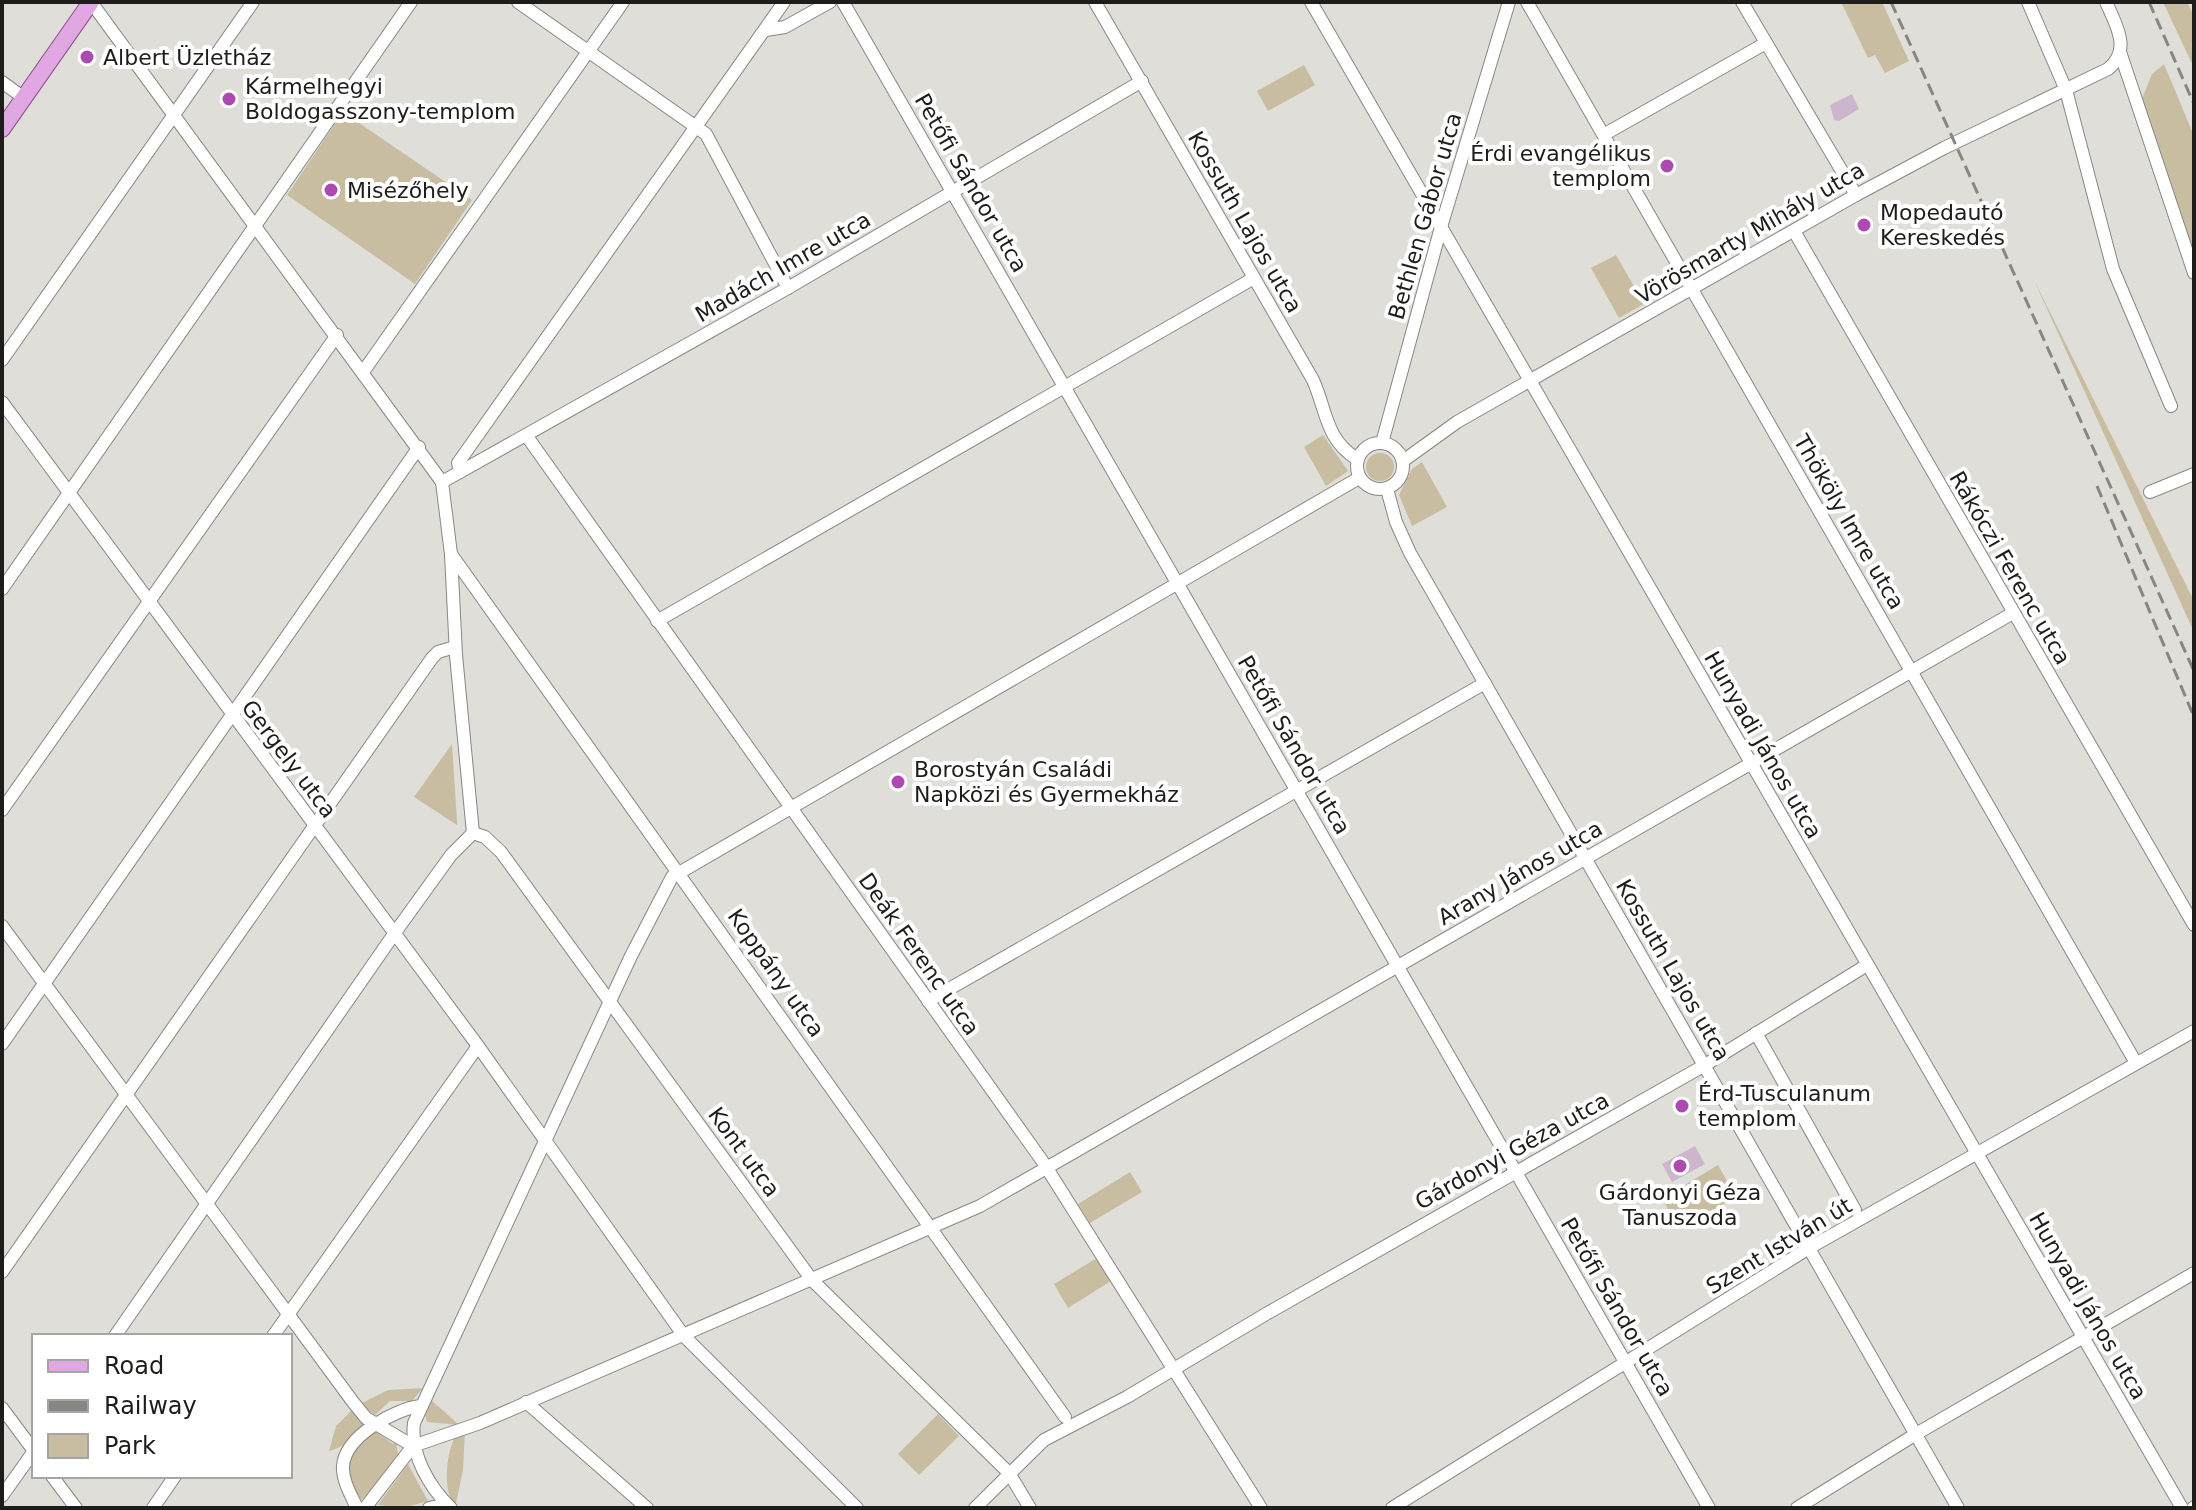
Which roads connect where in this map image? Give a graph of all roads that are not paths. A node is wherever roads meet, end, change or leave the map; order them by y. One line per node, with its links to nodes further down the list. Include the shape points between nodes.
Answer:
1 (91, 2): 23 (main road); 24 (street)
2 (253, 2): 24 (street)
3 (411, 2): 30 (street)
4 (518, 2): 18 (street)
5 (623, 2): 18 (street)
6 (784, 2): 16 (street)
7 (830, 2): 16 (street, via 785,27)
8 (843, 2): 28 (street, Petőfi Sándor utca)
9 (1095, 2): 20 (street, Kossuth Lajos utca)
10 (1311, 2): 31 (street, Hunyadi János utca)
11 (1509, 2): 31 (street, Bethlen Gábor utca)
12 (1527, 2): 27 (street, Thököly Imre utca)
13 (1742, 2): 17 (street)
14 (2028, 2): 22 (street)
15 (2106, 2): 19 (street, via 2120,32)
16 (766, 30): 25 (street)
17 (1766, 43): 27 (street); 29 (street)
18 (589, 51): 25 (street); 39 (street)
19 (2120, 52): 22 (street, Vörösmarty Mihály utca, via 2108,69); 33 (street)
20 (1142, 81): 28 (street, Madách Imre utca); 34 (street, Kossuth Lajos utca)
21 (2, 82): 23 (street)
22 (2066, 90): 29 (street, Vörösmarty Mihály utca); 43 (street, via 2113,269)
23 (24, 98): 26 (main road)
24 (174, 116): 30 (street); 38 (street)
25 (696, 124): 35 (street); 49 (street, via 458,463)
26 (2, 129)
27 (1605, 134): 36 (street, Thököly Imre utca)
28 (952, 193): 35 (street, Madách Imre utca); 41 (street, Petőfi Sándor utca)
29 (1856, 195): 32 (street, Vörösmarty Mihály utca)
30 (255, 225): 37 (street); 55 (street)
31 (1441, 227): 40 (street, Hunyadi János utca); 45 (street, Bethlen Gábor utca)
32 (1794, 231): 36 (street, Vörösmarty Mihály utca); 60 (street, Rákóczi Ferenc utca)
33 (2194, 273)
34 (1254, 278): 41 (street); 47 (street, Kossuth Lajos utca, via 1313,380 1328,429)
35 (788, 288): 44 (street, Madách Imre utca)
36 (1692, 288): 40 (street, Vörösmarty Mihály utca); 63 (street, Thököly Imre utca)
37 (337, 335): 39 (street); 59 (street)
38 (2, 360)
39 (363, 372): 46 (street)
40 (1531, 379): 48 (street, Vörösmarty Mihály utca); 66 (street, Hunyadi János utca)
41 (1065, 385): 57 (street, Petőfi Sándor utca); 61 (street)
42 (2, 402): 55 (street, Gergely utca)
43 (2171, 406)
44 (526, 435): 49 (street, Madách Imre utca); 61 (street, Deák Ferenc utca)
45 (1382, 443): 47 (street, via 1367,447); 48 (street)
46 (419, 447): 52 (street); 65 (street)
47 (1357, 459): 51 (street)
48 (1403, 461): 53 (street, via 1398,481)
49 (460, 472): 52 (street, Madách Imre utca)
50 (2194, 474): 54 (street)
51 (1359, 478): 53 (street, via 1371,488); 57 (street)
52 (442, 482): 56 (street)
53 (1387, 489): 64 (street, Kossuth Lajos utca, via 1410,553)
54 (2150, 492)
55 (69, 494): 58 (street); 59 (street, Gergely utca)
56 (451, 554): 62 (street); 73 (street, Koppány utca)
57 (1179, 585): 67 (street, Petőfi Sándor utca); 68 (street)
58 (2, 589)
59 (150, 601): 65 (street, Gergely utca); 69 (street)
60 (2013, 613): 63 (street, Arany János utca); 74 (street, Rákóczi Ferenc utca)
61 (657, 621): 68 (street, Deák Ferenc utca)
62 (455, 647): 70 (street, via 432,658); 71 (street)
63 (1911, 670): 66 (street, Arany János utca); 86 (street, Thököly Imre utca)
64 (1485, 683): 67 (street); 72 (street, Kossuth Lajos utca)
65 (231, 716): 70 (street, Gergely utca); 79 (street)
66 (1751, 764): 72 (street, Arany János utca); 77 (street, Hunyadi János utca)
67 (1297, 792): 78 (street, Petőfi Sándor utca); 80 (street)
68 (792, 808): 73 (street); 80 (street, Deák Ferenc utca)
69 (2, 810)
70 (315, 826): 76 (street, Gergely utca); 88 (street)
71 (473, 833): 76 (street); 81 (street, Kont utca, via 501,852)
72 (1586, 858): 78 (street, Arany János utca); 87 (street, Kossuth Lajos utca)
73 (679, 871): 81 (street, via 669,880); 95 (street, Koppány utca)
74 (2194, 925)
75 (2, 926): 79 (street)
76 (394, 934): 85 (street, Gergely utca); 93 (street)
77 (1867, 965): 83 (street, Gárdonyi Géza utca); 90 (street, Hunyadi János utca)
78 (1398, 966): 91 (street, Arany János utca); 92 (street, Petőfi Sándor utca)
79 (44, 984): 84 (street); 88 (street)
80 (928, 1001): 91 (street, Deák Ferenc utca)
81 (611, 1002): 89 (street); 99 (street, Kont utca)
82 (2194, 1031): 86 (street, Szent István út)
83 (1756, 1033): 87 (street, Gárdonyi Géza utca); 94 (street)
84 (2, 1044)
85 (478, 1046): 89 (street, Gergely utca); 100 (street)
86 (2136, 1063): 90 (street, Szent István út)
87 (1705, 1065): 92 (street, Gárdonyi Géza utca); 96 (street, Kossuth Lajos utca)
88 (126, 1095): 93 (street); 97 (street)
89 (544, 1141): 103 (street, Gergely utca); 108 (street)
90 (1976, 1155): 96 (street, Szent István út); 104 (street, Hunyadi János utca)
91 (1047, 1168): 95 (street, Arany János utca); 106 (street, Deák Ferenc utca)
92 (1516, 1171): 105 (street, Petőfi Sándor utca); 106 (street, Gárdonyi Géza utca)
93 (206, 1206): 100 (street); 101 (street)
94 (1855, 1210)
95 (931, 1227): 99 (street, Arany János utca); 110 (street, Koppány utca)
96 (1809, 1248): 105 (street, Szent István út); 113 (street, Kossuth Lajos utca)
97 (2, 1272)
98 (2194, 1273): 104 (street)
99 (812, 1280): 103 (street, Arany János utca); 118 (street, Kont utca)
100 (289, 1313): 102 (street); 112 (street, via 353,1402)
101 (116, 1334)
102 (274, 1334)
103 (684, 1336): 107 (street, Arany János utca); 129 (street, Gergely utca)
104 (2083, 1338): 113 (street); 137 (street, Hunyadi János utca)
105 (1625, 1362): 133 (street, Szent István út); 134 (street, Petőfi Sándor utca)
106 (1175, 1368): 111 (street, Gárdonyi Géza utca); 132 (street, Deák Ferenc utca)
107 (526, 1402): 115 (street, Arany János utca); 128 (street)
108 (420, 1406): 112 (street, via 398,1410); 115 (street)
109 (2, 1408): 116 (street)
110 (1065, 1417): 111 (street); 114 (street)
111 (1084, 1418): 114 (street, Gárdonyi Géza utca)
112 (377, 1424): 115 (street); 125 (street, via 352,1446 343,1463)
113 (1916, 1434): 135 (street); 136 (street, Kossuth Lajos utca)
114 (1044, 1440): 118 (street)
115 (413, 1446): 122 (street); 126 (street)
116 (32, 1448)
117 (32, 1454): 121 (street)
118 (1009, 1473): 130 (street); 131 (street, Kont utca)
119 (54, 1478): 123 (street)
120 (174, 1478): 124 (street)
121 (2, 1496)
122 (449, 1506): 127 (street)
123 (76, 1508)
124 (153, 1508)
125 (357, 1508)
126 (365, 1508)
127 (429, 1508)
128 (647, 1508)
129 (857, 1508)
130 (975, 1508)
131 (1030, 1508)
132 (1261, 1508)
133 (1392, 1508)
134 (1709, 1508)
135 (1797, 1508)
136 (1958, 1508)
137 (2182, 1508)

